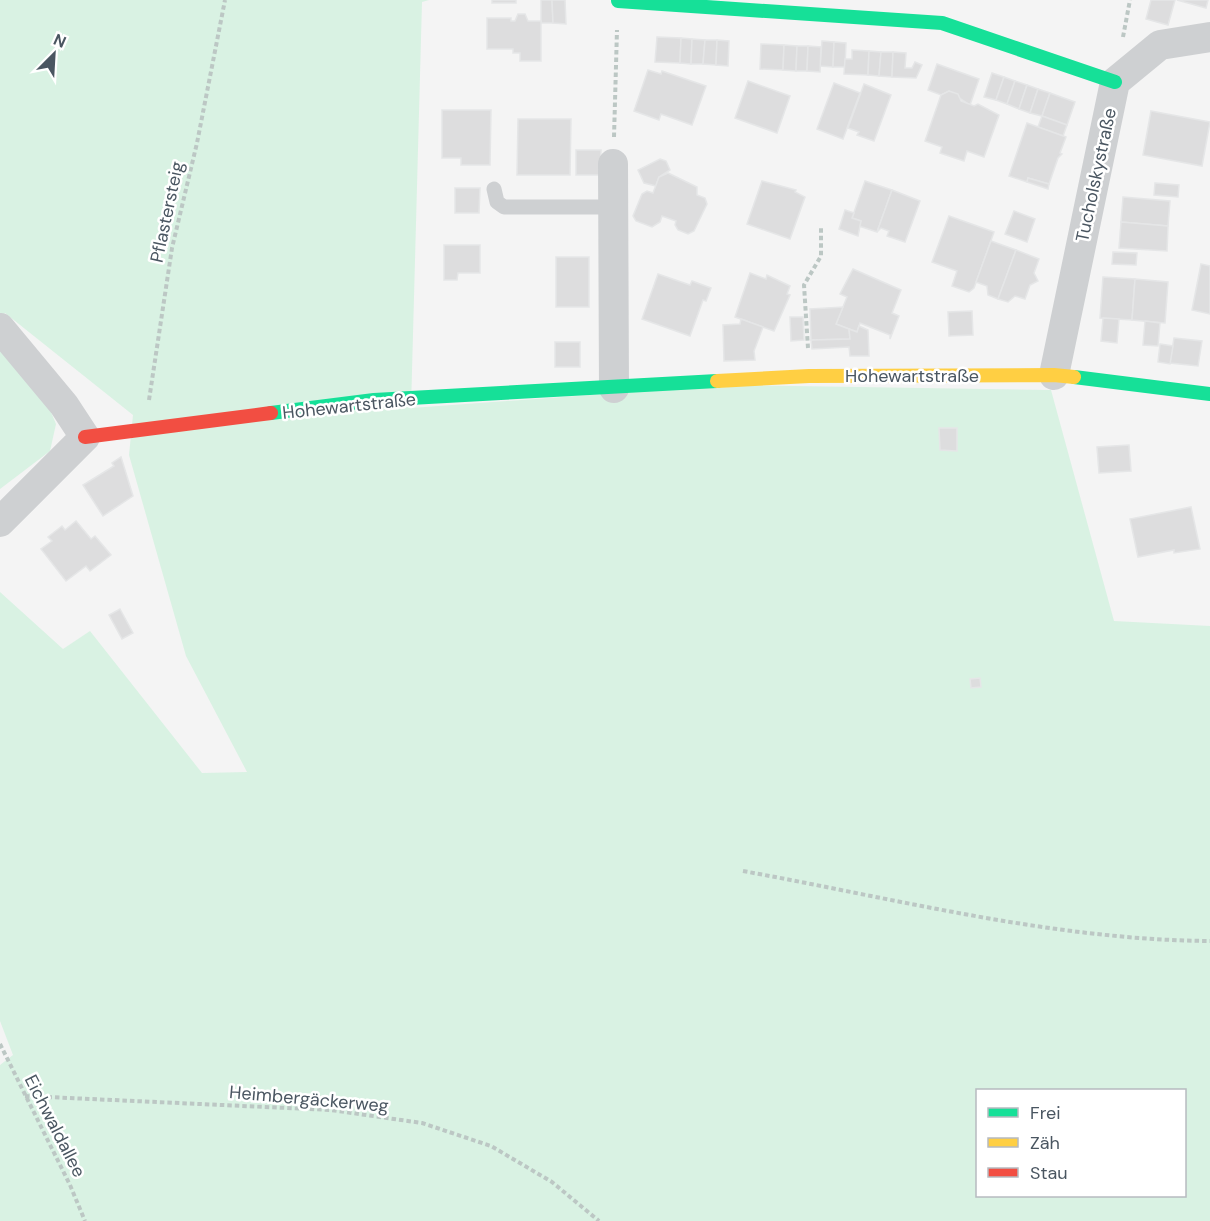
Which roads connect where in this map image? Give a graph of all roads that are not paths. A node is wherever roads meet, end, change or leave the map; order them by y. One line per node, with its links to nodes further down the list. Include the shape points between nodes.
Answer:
1 (618, 1): 3 (street, via 942,23)
2 (1210, 37): 3 (street, Tucholskystraße, via 1160,45)
3 (1115, 82): 8 (street, Tucholskystraße)
4 (613, 164): 6 (street)
5 (494, 189): 6 (lane, via 497,202 504,207)
6 (613, 207): 9 (street)
7 (0, 328): 11 (street, via 64,405)
8 (1054, 375): 9 (street, Hohewartstraße, via 809,376); 10 (street, Hohewartstraße)
9 (614, 388): 11 (street, Hohewartstraße, via 374,400)
10 (1210, 394)
11 (85, 437): 12 (street)
12 (0, 522)

